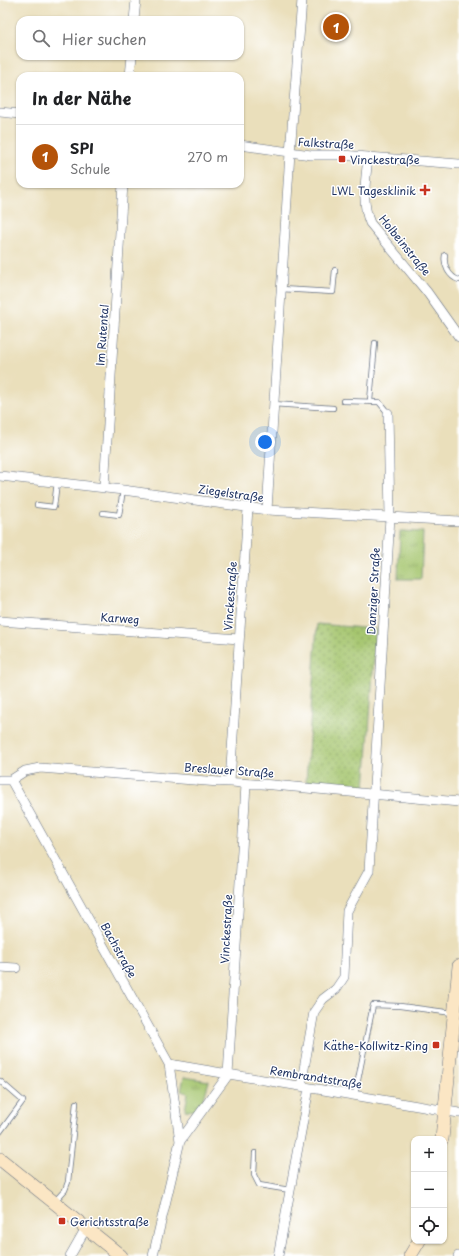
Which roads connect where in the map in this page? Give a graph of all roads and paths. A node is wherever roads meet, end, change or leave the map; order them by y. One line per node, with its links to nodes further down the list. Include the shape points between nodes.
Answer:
1 (136, 0): 3 (street)
2 (302, 0): 9 (street)
3 (134, 16)
4 (132, 60): 5 (street)
5 (130, 72)
6 (0, 112): 7 (street)
7 (16, 114)
8 (244, 146): 9 (street, Falkstraße)
9 (290, 153): 10 (street, Falkstraße); 16 (street)
10 (368, 157): 11 (street, Falkstraße); 17 (street, Holbeinstraße, via 364,202 370,223 427,292)
11 (459, 164)
12 (123, 188): 26 (street, Im Rutental)
13 (445, 255): 15 (lane, via 444,262 448,272)
14 (335, 270): 16 (lane, via 333,292)
15 (459, 280)
16 (281, 289): 21 (street)
17 (459, 338)
18 (375, 343): 20 (lane)
19 (343, 401): 20 (lane)
20 (370, 401): 23 (lane, Danziger Straße, via 379,402)
21 (274, 404): 22 (lane); 30 (street)
22 (333, 408)
23 (388, 413): 32 (street, Danziger Straße)
24 (0, 476): 25 (street, Ziegelstraße)
25 (57, 482): 26 (street, Ziegelstraße); 28 (lane, via 54,507)
26 (104, 488): 27 (street, Ziegelstraße)
27 (122, 490): 29 (street, Ziegelstraße); 31 (lane, via 119,515)
28 (37, 505)
29 (248, 508): 30 (street, Ziegelstraße); 35 (street, Vinckestraße)
30 (267, 510): 32 (street, Ziegelstraße)
31 (103, 513)
32 (390, 517): 33 (street, Ziegelstraße); 40 (street, Danziger Straße)
33 (459, 521)
34 (0, 621): 35 (street, Karweg)
35 (239, 639): 38 (street, Vinckestraße)
36 (0, 780): 37 (street, Breslauer Straße)
37 (11, 780): 38 (street, Breslauer Straße, via 25,771 40,768); 46 (street, Bachstraße)
38 (230, 781): 39 (street, Breslauer Straße)
39 (246, 785): 40 (street, Breslauer Straße, via 262,784); 47 (street, Vinckestraße)
40 (374, 794): 41 (street, Breslauer Straße); 49 (street, Danziger Straße, via 369,871 347,911 344,977 314,1012)
41 (459, 802)
42 (459, 966): 45 (main road)
43 (0, 967): 44 (street)
44 (16, 968)
45 (454, 1013): 50 (lane, via 373,1005); 52 (main road)
46 (169, 1064): 47 (street, Rembrandtstraße); 56 (street, Bachstraße)
47 (228, 1075): 49 (street, Rembrandtstraße); 56 (street, Bachstraße)
48 (0, 1082): 54 (lane, via 23,1101)
49 (305, 1087): 50 (street, Rembrandtstraße); 59 (street)
50 (355, 1095): 52 (street, Rembrandtstraße)
51 (76, 1103): 60 (lane, via 68,1182 65,1190)
52 (445, 1110): 53 (street, Rembrandtstraße); 55 (main road)
53 (459, 1113)
54 (0, 1132)
55 (442, 1136)
56 (180, 1141): 65 (street, Bachstraße)
57 (255, 1153): 59 (lane, via 254,1175 259,1185)
58 (0, 1159): 60 (main road)
59 (290, 1190): 66 (street)
60 (54, 1202): 61 (main road)
61 (86, 1228): 63 (street); 64 (main road)
62 (417, 1244): 67 (main road)
63 (70, 1256)
64 (120, 1256)
65 (153, 1256)
66 (278, 1256)
67 (411, 1256)

